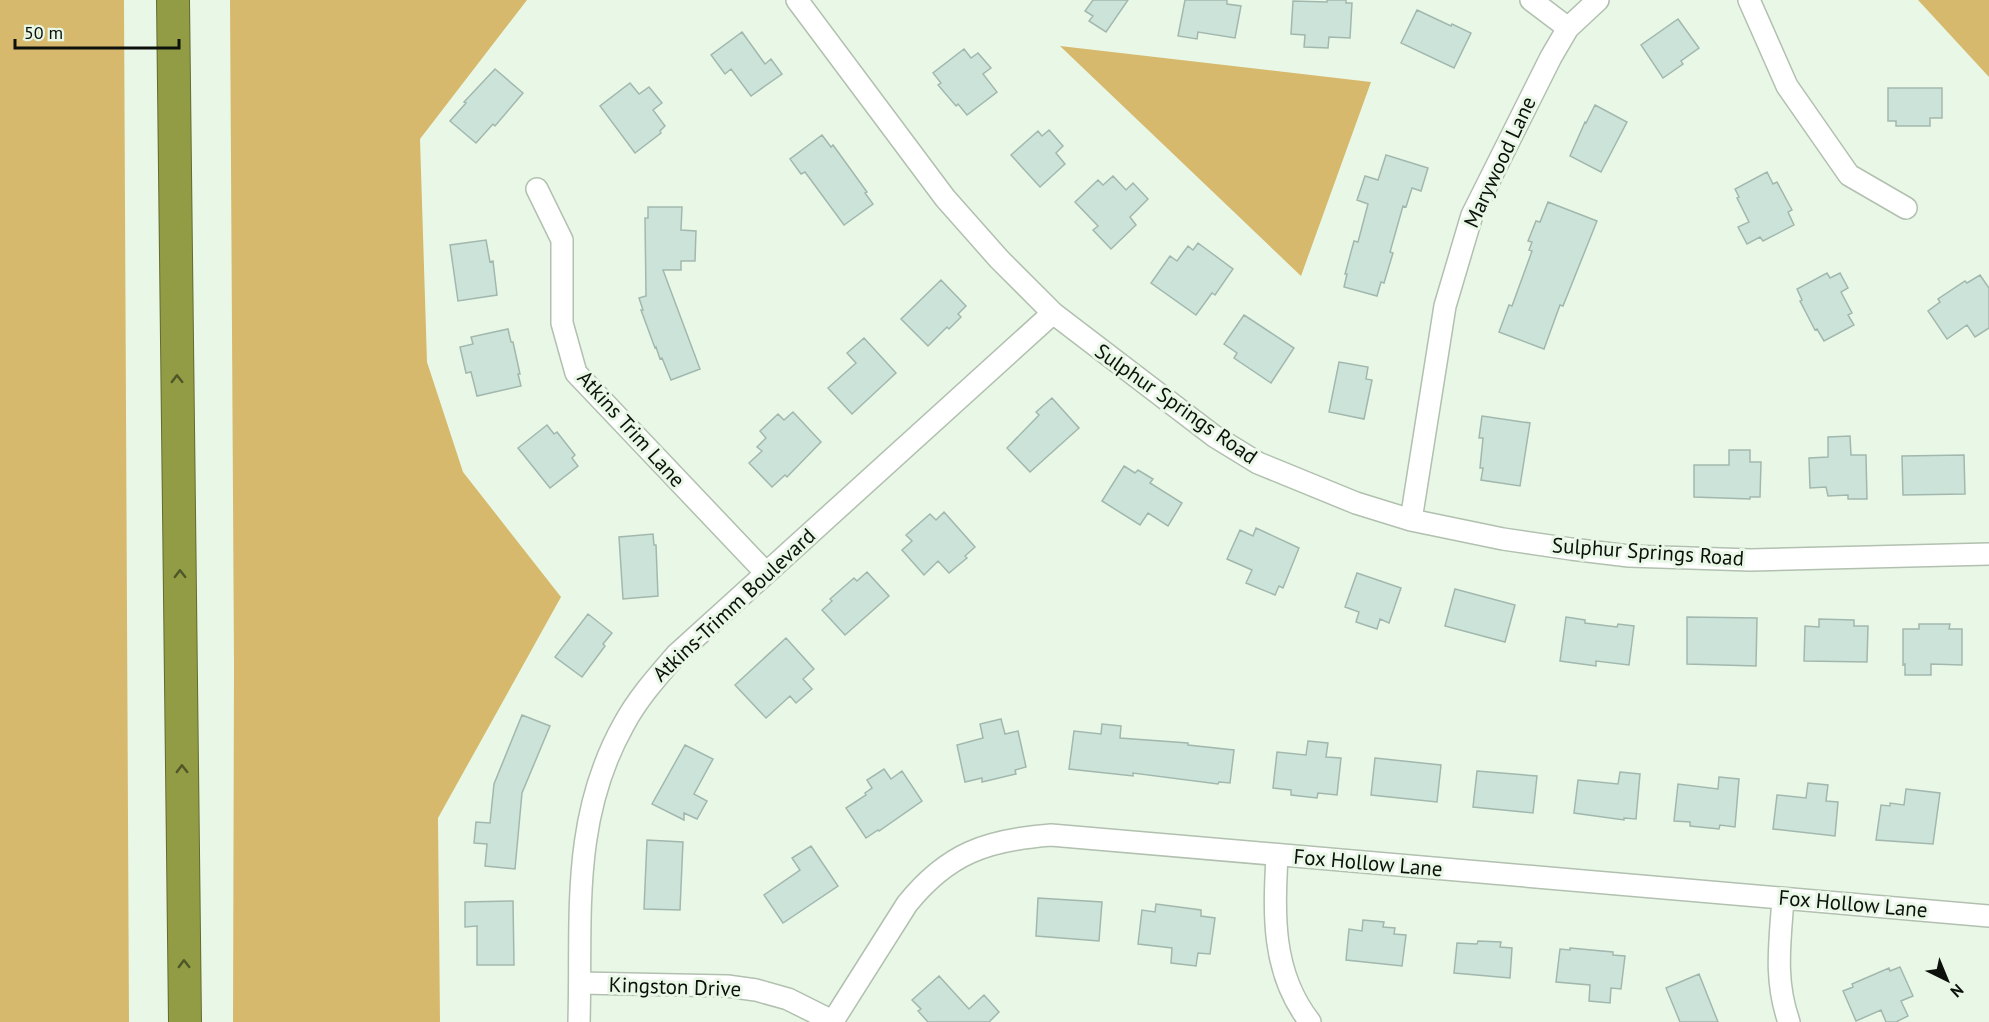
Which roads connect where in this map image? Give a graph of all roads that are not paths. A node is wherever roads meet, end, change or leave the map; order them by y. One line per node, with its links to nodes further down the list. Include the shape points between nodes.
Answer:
1 (173, 0): 17 (highway, one-way to 1)
2 (797, 0): 9 (street, Sulphur Springs Road, via 945,198)
3 (1531, 0): 6 (street)
4 (1598, 0): 6 (street, Marywood Lane)
5 (1749, 0): 8 (street, via 1787,86 1849,175)
6 (1568, 28): 10 (street, Marywood Lane, via 1472,215 1446,306)
7 (537, 189): 12 (street, Atkins Trim Lane, via 562,240 562,323 576,373)
8 (1906, 208)
9 (1053, 314): 10 (street, Sulphur Springs Road, via 1214,436 1258,463 1356,503); 12 (street, Atkins-Trimm Boulevard)
10 (1411, 520): 11 (street, Sulphur Springs Road, via 1503,539 1629,556 1751,560)
11 (1989, 554)
12 (766, 573): 16 (street, Atkins-Trimm Boulevard, via 676,655 648,688 624,723 601,771 583,848)
13 (1278, 855): 14 (street, Fox Hollow Lane); 19 (street, Fox Hollow Lane, via 1051,835 990,844 962,856 918,890); 20 (street, via 1274,915 1280,957 1294,998)
14 (1783, 898): 15 (street, Fox Hollow Lane); 21 (street, via 1778,973)
15 (1989, 916)
16 (580, 984): 18 (street, Atkins-Trimm Boulevard); 19 (street, Kingston Drive, via 727,986 756,990 788,999)
17 (185, 1022)
18 (579, 1022)
19 (834, 1022)
20 (1310, 1022)
21 (1789, 1022)

